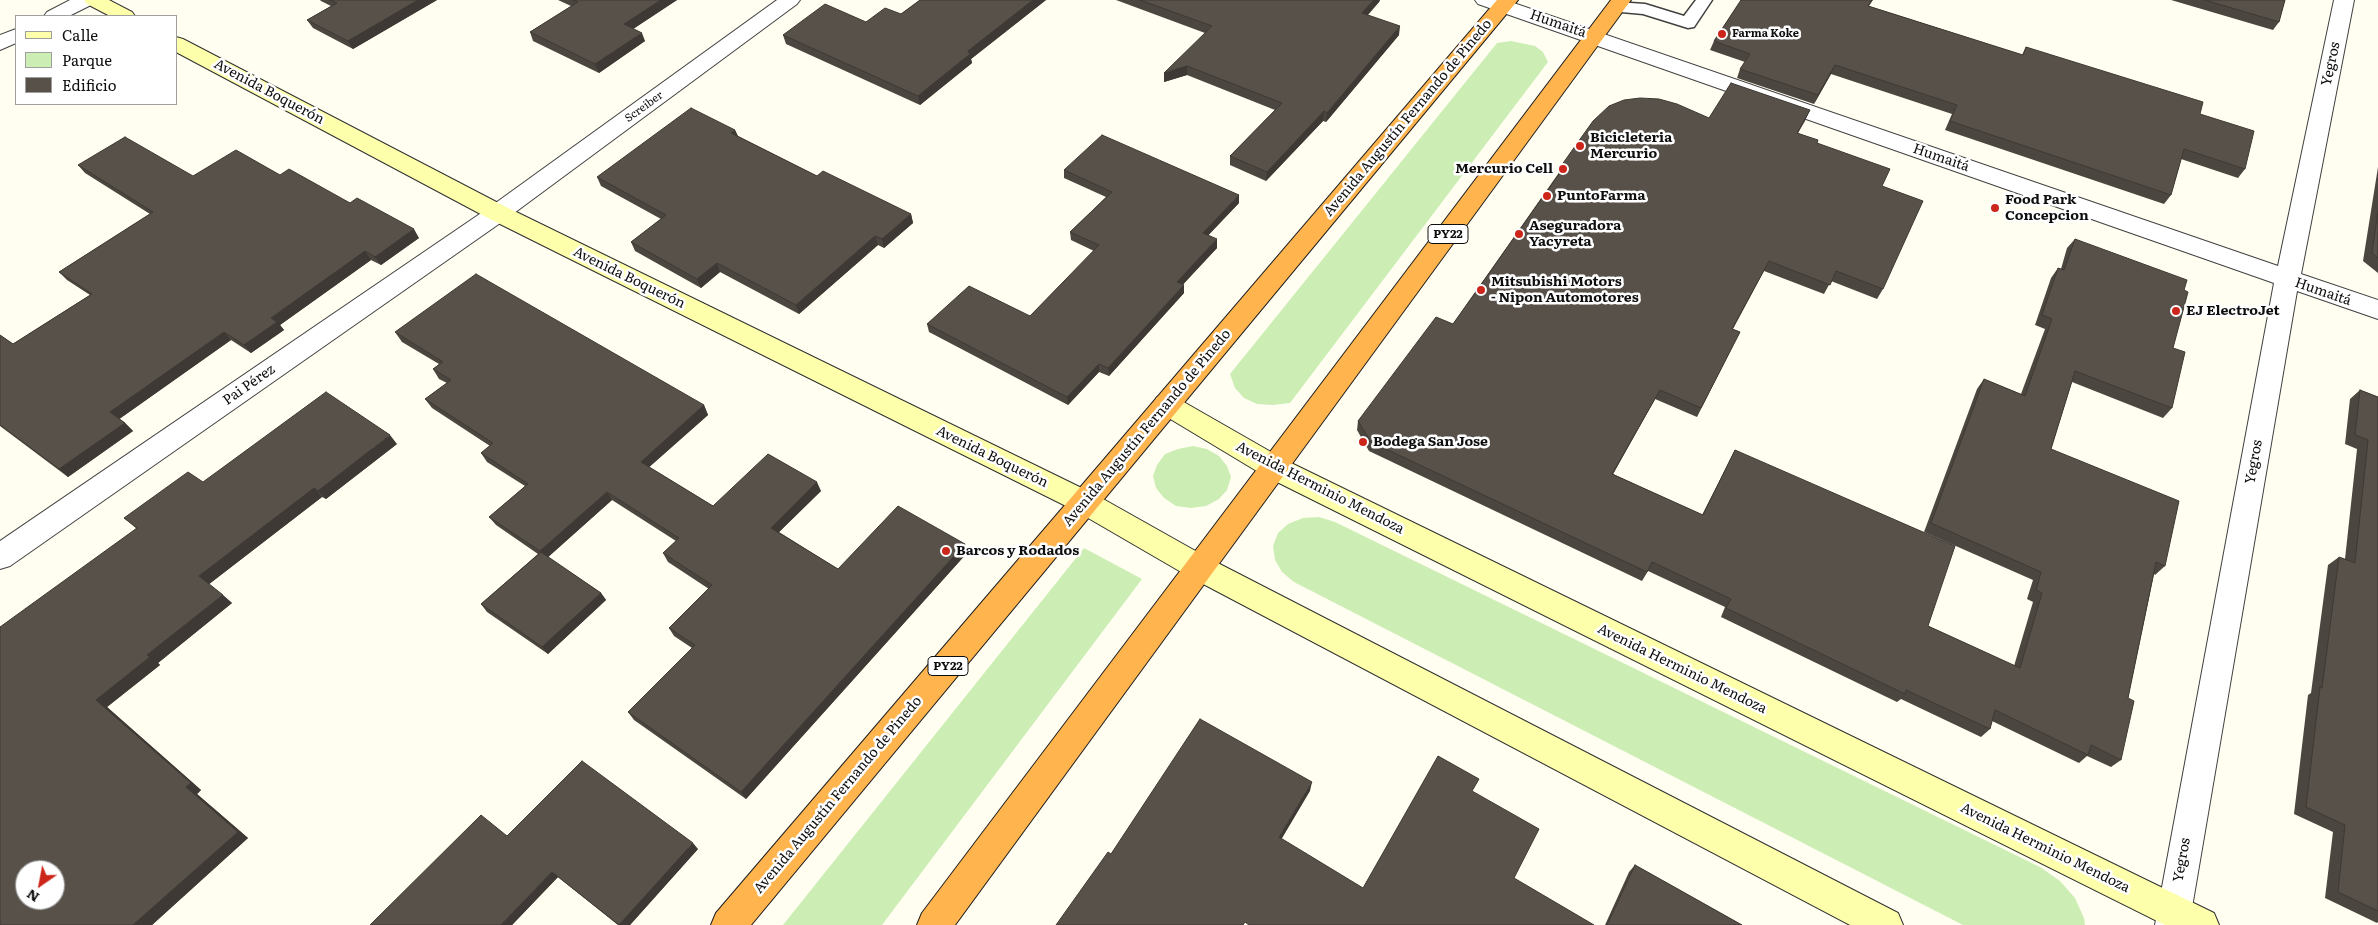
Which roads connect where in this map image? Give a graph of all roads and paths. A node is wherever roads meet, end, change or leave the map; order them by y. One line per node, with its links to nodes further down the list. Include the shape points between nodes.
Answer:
1 (86, 0): 8 (street)
2 (94, 0): 9 (street)
3 (790, 0): 14 (street, Screiber)
4 (1704, 0): 7 (lane, via 1688,23)
5 (2344, 0): 15 (street, Yegros)
6 (1499, 2): 11 (street, Humaitá); 17 (highway, Avenida Augustín Fernando de Pinedo / PY22)
7 (1619, 4): 11 (highway, PY22)
8 (56, 15)
9 (123, 15)
10 (15, 36): 12 (street)
11 (1594, 37): 15 (street, Humaitá); 18 (highway, PY22)
12 (0, 44)
13 (178, 44): 14 (street, Avenida Boquerón)
14 (498, 213): 19 (street, Avenida Boquerón); 20 (street, Pai Pérez)
15 (2287, 280): 16 (street, Humaitá); 22 (street, Yegros)
16 (2378, 310)
17 (1166, 404): 18 (street, Avenida Herminio Mendoza); 19 (highway, Avenida Augustín Fernando de Pinedo / PY22)
18 (1275, 468): 21 (highway, PY22); 22 (street, Avenida Herminio Mendoza)
19 (1086, 503): 21 (street); 23 (highway, Avenida Augustín Fernando de Pinedo / PY22)
20 (0, 558)
21 (1198, 567): 24 (highway, PY22); 25 (street)
22 (2182, 920)
23 (728, 925)
24 (934, 925)
25 (1886, 925)

